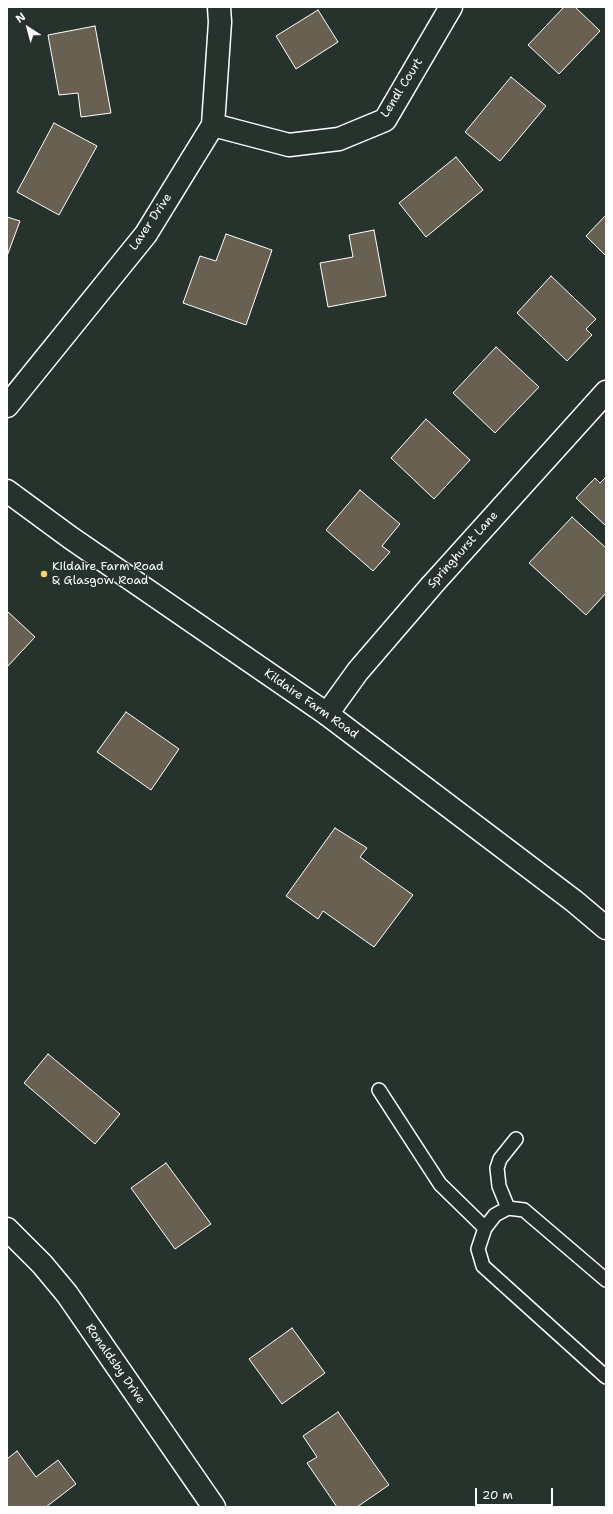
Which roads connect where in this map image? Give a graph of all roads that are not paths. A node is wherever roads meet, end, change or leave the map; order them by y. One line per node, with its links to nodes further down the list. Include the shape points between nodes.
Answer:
1 (219, 7): 3 (street, Laver Drive)
2 (451, 7): 3 (street, Lendl Court, via 385,120 339,139 289,145)
3 (213, 125): 5 (street, Laver Drive, via 146,234)
4 (606, 392): 7 (street, Springhurst Lane, via 422,596 358,671)
5 (7, 406)
6 (7, 491): 7 (street, Kildaire Farm Road, via 70,538)
7 (327, 714): 8 (street, Kildaire Farm Road)
8 (606, 928)
9 (379, 1090): 12 (lane, via 440,1184)
10 (516, 1139): 11 (lane, via 500,1159 497,1168 499,1186)
11 (508, 1208): 12 (lane, via 495,1215); 14 (lane, via 524,1210)
12 (485, 1228): 15 (lane, via 478,1248 483,1266)
13 (7, 1229): 16 (street, Ronaldsby Drive, via 67,1294)
14 (606, 1280)
15 (606, 1377)
16 (214, 1507)

